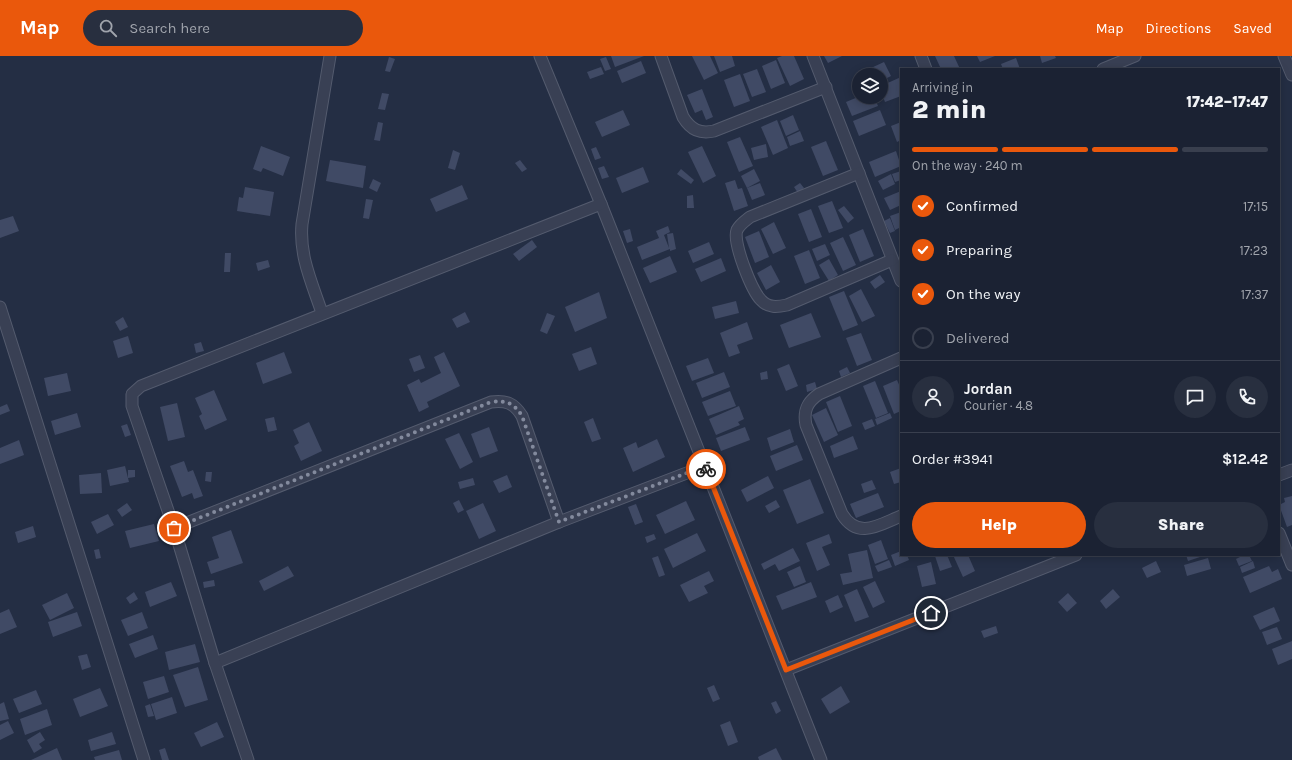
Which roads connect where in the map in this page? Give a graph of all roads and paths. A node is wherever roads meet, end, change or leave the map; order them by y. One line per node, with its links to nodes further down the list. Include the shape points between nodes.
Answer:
1 (330, 56): 17 (street, via 300,241)
2 (540, 56): 13 (street)
3 (661, 56): 11 (street, via 683,118 696,131 705,133)
4 (813, 56): 11 (street)
5 (921, 56): 8 (street)
6 (1135, 56): 9 (street)
7 (1284, 56): 10 (street)
8 (926, 68)
9 (1105, 68)
10 (1292, 76)
11 (826, 87): 12 (street)
12 (859, 173): 14 (street); 14 (street, via 750,217 737,230 737,248 756,293 761,300 778,307)
13 (601, 204): 17 (street); 19 (street)
14 (892, 260): 15 (street)
15 (900, 279)
16 (0, 307): 30 (street)
17 (322, 313): 24 (street, via 141,386 132,394 132,406)
18 (900, 358): 22 (street, via 819,394 811,399 804,416 847,522 864,529)
19 (705, 466): 23 (street); 29 (street)
20 (1292, 470): 21 (street)
21 (1280, 475)
22 (900, 516)
23 (559, 522): 24 (street, via 522,416 514,405 501,400); 28 (street)
24 (174, 528): 28 (street)
25 (1280, 535): 27 (street)
26 (1073, 556): 29 (street)
27 (1292, 565)
28 (215, 663): 31 (street)
29 (786, 670): 32 (street)
30 (144, 760)
31 (248, 760)
32 (821, 760)

